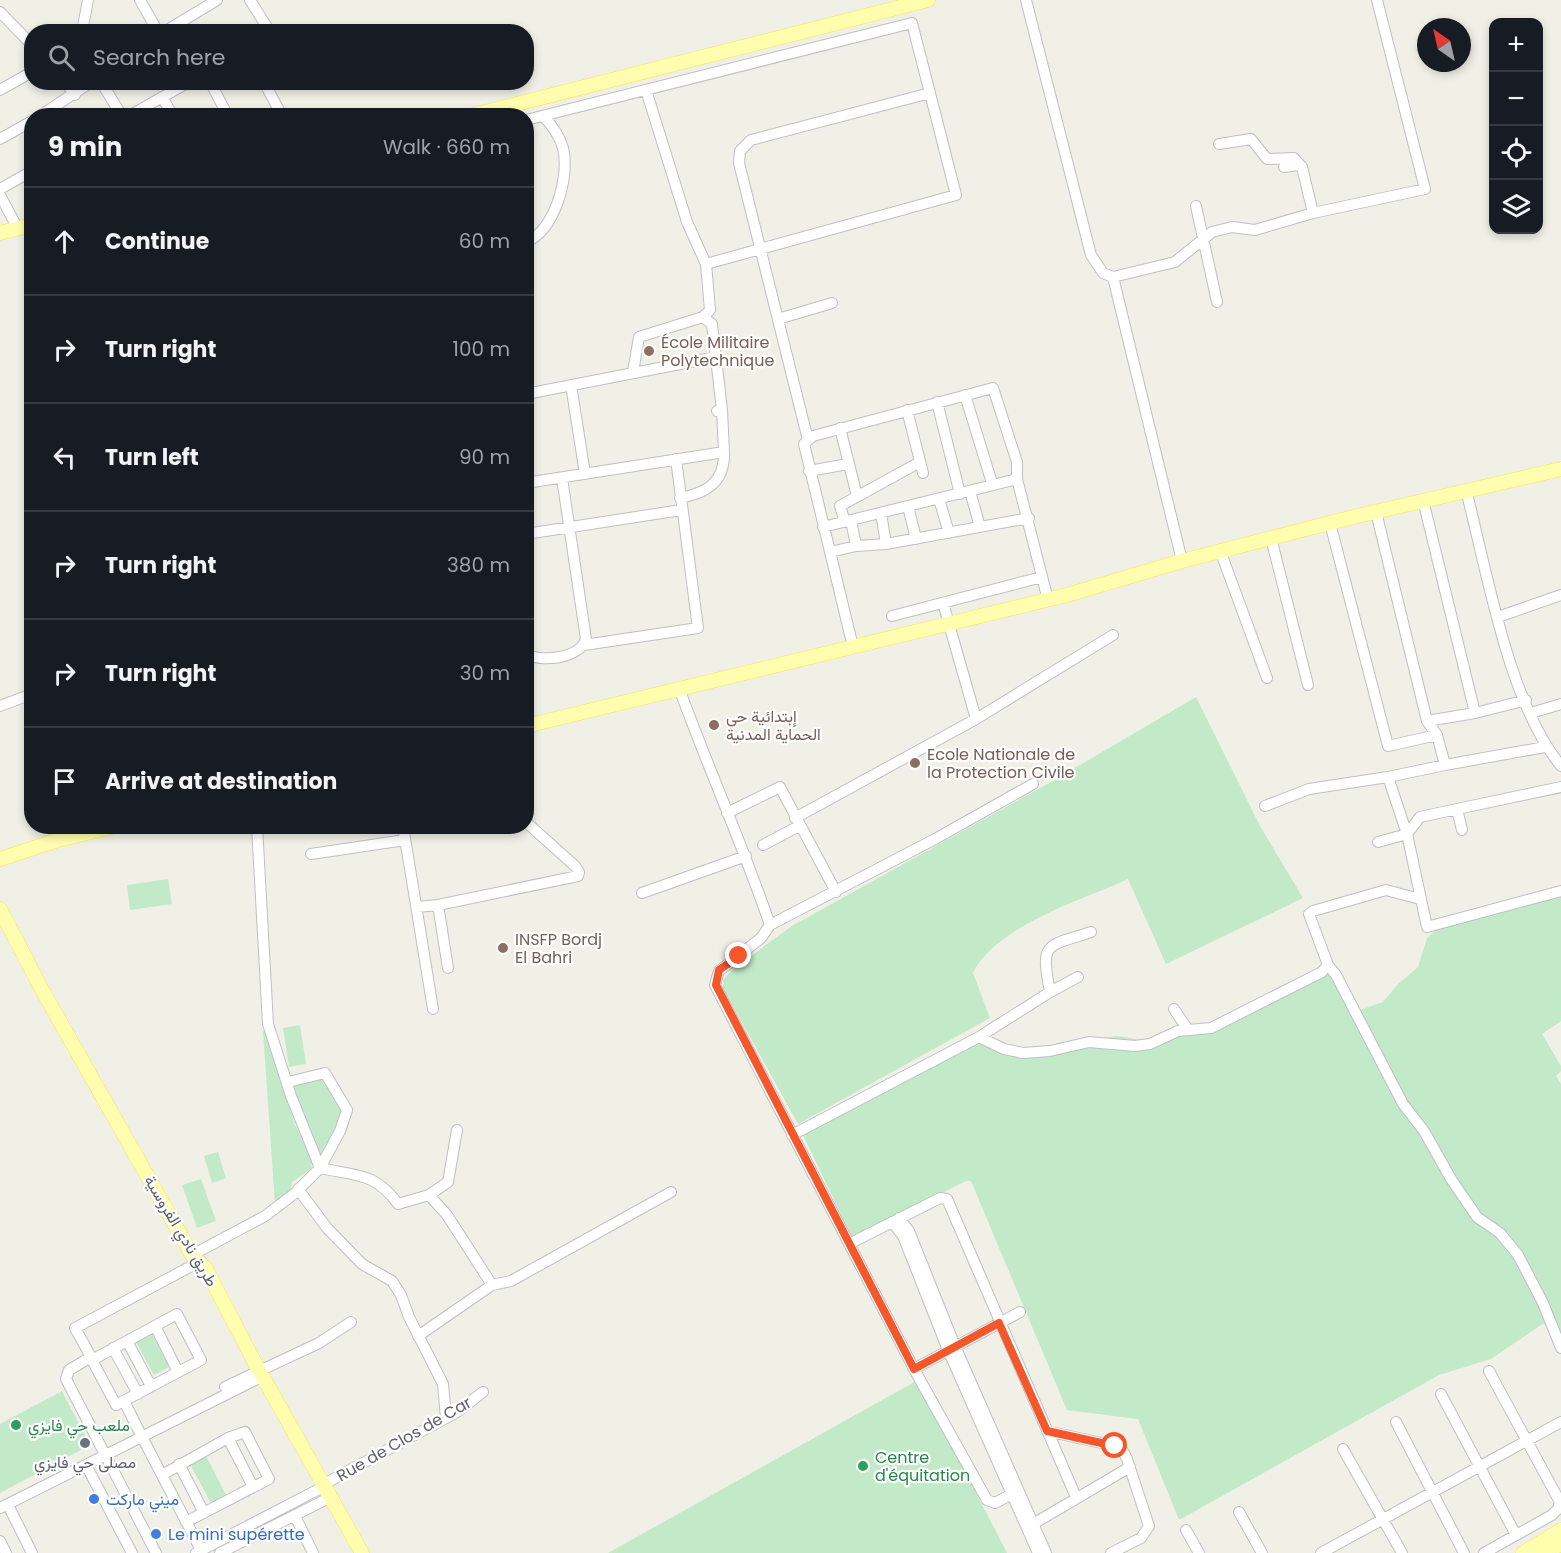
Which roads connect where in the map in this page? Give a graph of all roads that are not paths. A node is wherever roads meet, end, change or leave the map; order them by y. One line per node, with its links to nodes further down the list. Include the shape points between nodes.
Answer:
1 (88, 0): 9 (street)
2 (140, 0): 10 (street)
3 (217, 0): 11 (street)
4 (250, 0): 12 (street)
5 (928, 0): 32 (main road)
6 (1026, 0): 52 (street, via 1090,255 1103,273)
7 (1377, 0): 44 (street, via 1425,189)
8 (0, 12): 13 (street)
9 (84, 24)
10 (154, 24)
11 (184, 24)
12 (265, 24)
13 (24, 37)
14 (24, 76): 15 (street)
15 (0, 90)
16 (72, 90): 24 (street)
17 (80, 90): 24 (street)
18 (106, 90): 27 (street)
19 (175, 90): 25 (street)
20 (214, 90): 30 (street)
21 (268, 90): 31 (street)
22 (646, 90): 23 (street, via 912,23); 33 (street); 51 (street, via 687,222)
23 (930, 93): 50 (street, via 744,144 739,163); 50 (street, via 956,195)
24 (75, 94): 26 (street)
25 (162, 97): 28 (street); 29 (street)
26 (53, 108)
27 (117, 108)
28 (143, 108)
29 (168, 108)
30 (224, 108)
31 (278, 108)
32 (501, 108)
33 (543, 116): 34 (street); 48 (street, via 554,127 563,149 563,173 550,222)
34 (534, 118)
35 (24, 126): 36 (street)
36 (0, 139)
37 (1219, 144): 39 (street, via 1251,139 1267,159 1294,158)
38 (1284, 166): 39 (street)
39 (1302, 167): 44 (street)
40 (24, 176): 41 (street)
41 (0, 189)
42 (0, 195): 45 (street)
43 (1196, 206): 49 (street)
44 (1313, 213): 49 (street, via 1255,230 1228,228 1212,232)
45 (24, 226)
46 (24, 227): 47 (main road)
47 (0, 233)
48 (534, 238)
49 (1204, 239): 52 (street, via 1174,262); 53 (street)
50 (762, 249): 51 (street); 56 (street)
51 (706, 264): 55 (street, via 710,310)
52 (1113, 277): 102 (street)
53 (1217, 302)
54 (832, 303): 56 (street)
55 (703, 317): 57 (street, via 711,324); 58 (street, via 639,337)
56 (778, 319): 65 (street)
57 (716, 357): 58 (street); 66 (street)
58 (633, 372): 59 (street)
59 (570, 385): 60 (street); 73 (street)
60 (534, 392)
61 (965, 395): 62 (street); 75 (street, via 993,388 1017,462); 77 (street)
62 (937, 402): 63 (street); 79 (street)
63 (907, 410): 64 (street); 68 (street)
64 (840, 428): 65 (street); 69 (street)
65 (808, 440): 71 (street, via 804,444)
66 (724, 452): 67 (street); 81 (street, via 725,468 714,483 699,495)
67 (676, 459): 73 (street); 81 (street)
68 (920, 462): 72 (street); 80 (street)
69 (848, 464): 71 (street); 80 (street)
70 (1561, 469): 78 (main road)
71 (809, 471): 91 (street)
72 (923, 473)
73 (585, 474): 74 (street)
74 (562, 478): 76 (street); 93 (street)
75 (1017, 479): 77 (street); 88 (street)
76 (534, 482)
77 (992, 483): 79 (street)
78 (1466, 490): 83 (main road); 108 (street)
79 (965, 492): 82 (street); 92 (street)
80 (857, 496): 89 (street, via 840,506)
81 (680, 498): 85 (street)
82 (939, 499): 84 (street); 94 (street)
83 (1423, 500): 86 (main road); 122 (street)
84 (908, 506): 87 (street); 96 (street)
85 (681, 510): 93 (street); 111 (street, via 698,628)
86 (1376, 512): 90 (main road); 124 (street)
87 (881, 513): 89 (street); 98 (street)
88 (1029, 518): 92 (street); 103 (street)
89 (848, 521): 91 (street); 99 (street)
90 (1330, 523): 97 (main road); 126 (street, via 1388,746)
91 (823, 527): 100 (street)
92 (980, 527): 94 (street)
93 (569, 528): 95 (street); 111 (street, via 586,632)
94 (949, 532): 96 (street)
95 (534, 533)
96 (916, 538): 98 (street)
97 (1271, 538): 101 (main road); 115 (street)
98 (886, 544): 99 (street)
99 (856, 546): 100 (street)
100 (830, 552): 112 (street)
101 (1221, 553): 102 (main road); 114 (street)
102 (1182, 561): 105 (main road)
103 (1042, 577): 105 (street); 106 (street)
104 (1561, 595): 108 (street)
105 (1048, 600): 109 (main road)
106 (943, 603): 107 (street); 109 (street)
107 (891, 616)
108 (1498, 618): 118 (street, via 1509,660)
109 (949, 624): 112 (main road); 123 (street)
110 (1113, 635): 123 (street)
111 (584, 645): 113 (street, via 573,653)
112 (853, 646): 116 (main road)
113 (534, 657)
114 (1267, 678)
115 (1308, 685)
116 (679, 688): 125 (main road); 135 (street)
117 (24, 697): 120 (street)
118 (1526, 700): 121 (street); 122 (street)
119 (1561, 704): 121 (street)
120 (0, 706)
121 (1531, 712): 127 (street)
122 (1475, 713): 124 (street)
123 (975, 719): 136 (street)
124 (1427, 721): 126 (street)
125 (534, 724)
126 (1437, 735): 128 (street)
127 (1545, 747): 128 (street); 129 (street)
128 (1444, 765): 130 (street)
129 (1561, 766)
130 (1388, 777): 133 (street, via 1309,789); 142 (street)
131 (1033, 784): 150 (street)
132 (1561, 787): 134 (street)
133 (1265, 806)
134 (1457, 809): 138 (street); 142 (street, via 1420,817)
135 (727, 813): 136 (street, via 780,787); 148 (street)
136 (797, 822): 145 (street); 150 (street)
137 (534, 829): 153 (street, via 575,866 578,876)
138 (1462, 830)
139 (83, 834): 146 (main road)
140 (257, 834): 166 (street, via 268,1024)
141 (404, 834): 143 (street)
142 (1407, 834): 144 (street); 152 (street)
143 (405, 840): 147 (street); 154 (street)
144 (1378, 842)
145 (763, 844)
146 (2, 854)
147 (311, 854)
148 (746, 856): 151 (street); 156 (street)
149 (1561, 891): 152 (street, via 1427,927)
150 (837, 892): 156 (street)
151 (642, 893)
152 (1420, 899): 158 (street, via 1386,891 1313,911 1309,914)
153 (438, 905): 154 (street); 159 (street)
154 (417, 907): 162 (street)
155 (0, 909): 175 (main road, طريق نادي الفروسية, via 41,988)
156 (770, 924): 168 (street, via 760,938 719,970 716,985)
157 (1091, 932): 161 (street, via 1049,947 1044,957)
158 (1328, 965): 164 (street, via 1322,972 1211,1028); 181 (street, via 1403,1104 1477,1217 1500,1233 1518,1256)
159 (447, 968)
160 (1078, 977): 161 (street)
161 (1050, 992): 165 (street)
162 (433, 1009)
163 (1174, 1009): 164 (street)
164 (1188, 1030): 165 (street, via 1135,1046 1089,1042 1023,1053)
165 (979, 1037): 168 (street)
166 (288, 1082): 169 (street); 169 (street, via 325,1072 347,1110)
167 (457, 1130): 172 (street, via 448,1182)
168 (792, 1136): 174 (street)
169 (320, 1168): 170 (street); 172 (street, via 374,1179 398,1204)
170 (298, 1189): 175 (street, via 265,1216); 182 (street, via 327,1228 362,1264 392,1281)
171 (671, 1192): 176 (street, via 511,1281)
172 (429, 1195): 176 (street, via 447,1215)
173 (895, 1220): 174 (street); 179 (street, via 940,1198 947,1199); 185 (street)
174 (849, 1244): 188 (street)
175 (197, 1258): 187 (street, via 75,1328); 191 (main road, طريق نادي الفروسية)
176 (492, 1285): 182 (street)
177 (1020, 1312): 179 (street)
178 (351, 1323): 191 (street)
179 (999, 1323): 185 (street); 200 (street)
180 (155, 1326): 183 (street); 190 (street); 190 (street, via 177,1314 201,1360)
181 (1558, 1331): 186 (street)
182 (418, 1336): 197 (street, via 443,1384)
183 (127, 1341): 184 (street); 192 (street)
184 (113, 1348): 187 (street); 194 (street)
185 (951, 1348): 188 (street); 214 (street)
186 (1561, 1348)
187 (92, 1358): 196 (street, via 116,1405); 205 (street, via 66,1373)
188 (914, 1369): 214 (street, via 988,1502 995,1503)
189 (1489, 1371): 203 (street)
190 (178, 1372): 192 (street)
191 (261, 1373): 201 (street); 213 (main road, طريق نادي الفروسية)
192 (151, 1386): 194 (street)
193 (483, 1392): 197 (street, Rue de Clos de Car)
194 (138, 1394): 196 (street)
195 (1441, 1394): 208 (street)
196 (124, 1401): 201 (street)
197 (446, 1418): 213 (street, Rue de Clos de Car, via 328,1482)
198 (1396, 1422): 212 (street)
199 (1561, 1422): 203 (street)
200 (1047, 1431): 209 (street, via 1115,1446 1123,1451); 215 (street)
201 (140, 1434): 205 (street); 210 (street)
202 (228, 1438): 206 (street); 211 (street); 211 (street, via 245,1432 250,1441 269,1479)
203 (1527, 1440): 208 (street); 217 (street, via 1558,1495)
204 (1343, 1449): 221 (street)
205 (104, 1453): 207 (street); 235 (street)
206 (179, 1464): 210 (street); 219 (street)
207 (86, 1465): 216 (street); 234 (street)
208 (1479, 1466): 212 (street); 227 (street)
209 (1130, 1467): 215 (street); 240 (street, via 1149,1526 1141,1538)
210 (162, 1475): 222 (street)
211 (253, 1487): 219 (street)
212 (1431, 1491): 221 (street); 245 (street)
213 (328, 1492): 220 (street); 230 (street); 237 (main road, طريق نادي الفروسية)
214 (1015, 1493): 223 (street); 238 (street)
215 (1076, 1497): 223 (street)
216 (4, 1507): 233 (street)
217 (1558, 1509): 224 (street); 227 (street)
218 (1239, 1512): 242 (street)
219 (204, 1513): 222 (street)
220 (295, 1515): 231 (street); 236 (street)
221 (1384, 1518): 243 (street); 244 (street)
222 (186, 1522): 230 (street)
223 (1033, 1524): 239 (street)
224 (1561, 1525)
225 (1186, 1530): 241 (street)
226 (1561, 1530): 247 (main road)
227 (1516, 1535): 246 (street)
228 (0, 1541): 232 (street)
229 (1561, 1544): 248 (main road)
230 (199, 1552)
231 (309, 1552)
232 (6, 1553)
233 (32, 1553)
234 (132, 1553)
235 (156, 1553)
236 (220, 1553)
237 (362, 1553)
238 (1038, 1553)
239 (1046, 1553)
240 (1111, 1553)
241 (1199, 1553)
242 (1262, 1553)
243 (1321, 1553)
244 (1402, 1553)
245 (1464, 1553)
246 (1484, 1553)
247 (1523, 1553)
248 (1545, 1553)

